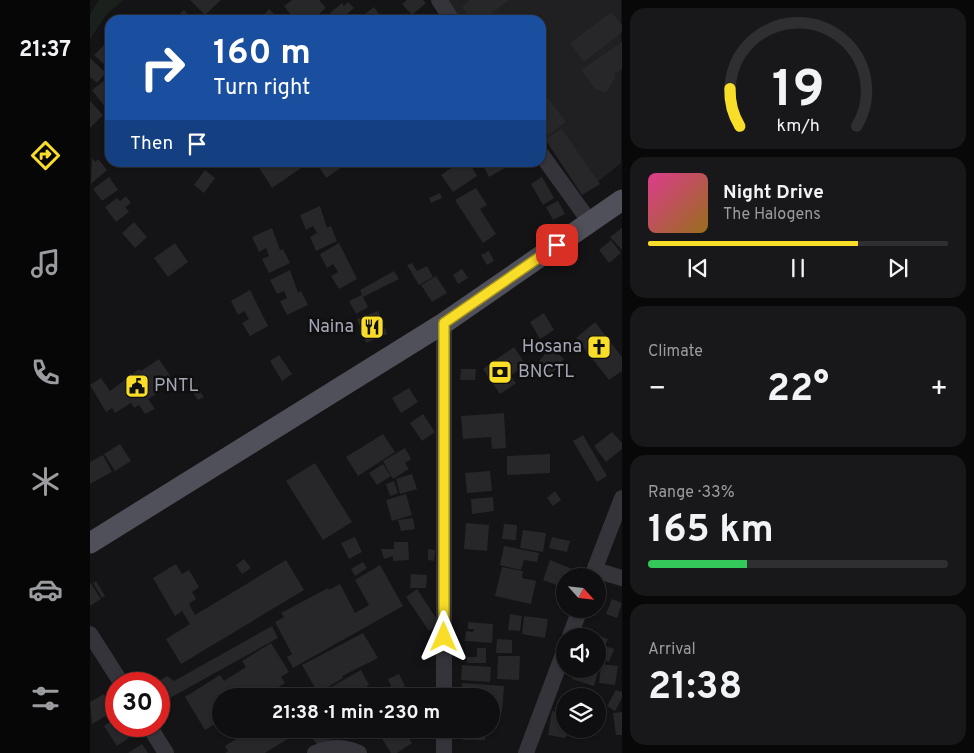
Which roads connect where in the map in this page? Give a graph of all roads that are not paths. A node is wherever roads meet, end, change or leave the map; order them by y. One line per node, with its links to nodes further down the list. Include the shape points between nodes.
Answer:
1 (439, 0): 2 (street)
2 (449, 15)
3 (546, 161): 5 (street)
4 (622, 200): 5 (main road)
5 (590, 222): 6 (main road)
6 (444, 323): 8 (main road); 15 (street)
7 (622, 498): 9 (street)
8 (90, 543)
9 (595, 568)
10 (606, 575): 11 (street)
11 (622, 578)
12 (90, 634): 13 (street)
13 (114, 672)
14 (556, 673): 22 (street)
15 (444, 688)
16 (156, 737): 18 (street)
17 (444, 738): 21 (street)
18 (166, 753)
19 (315, 753): 20 (street, via 339,747)
20 (359, 753)
21 (444, 753)
22 (526, 753)

